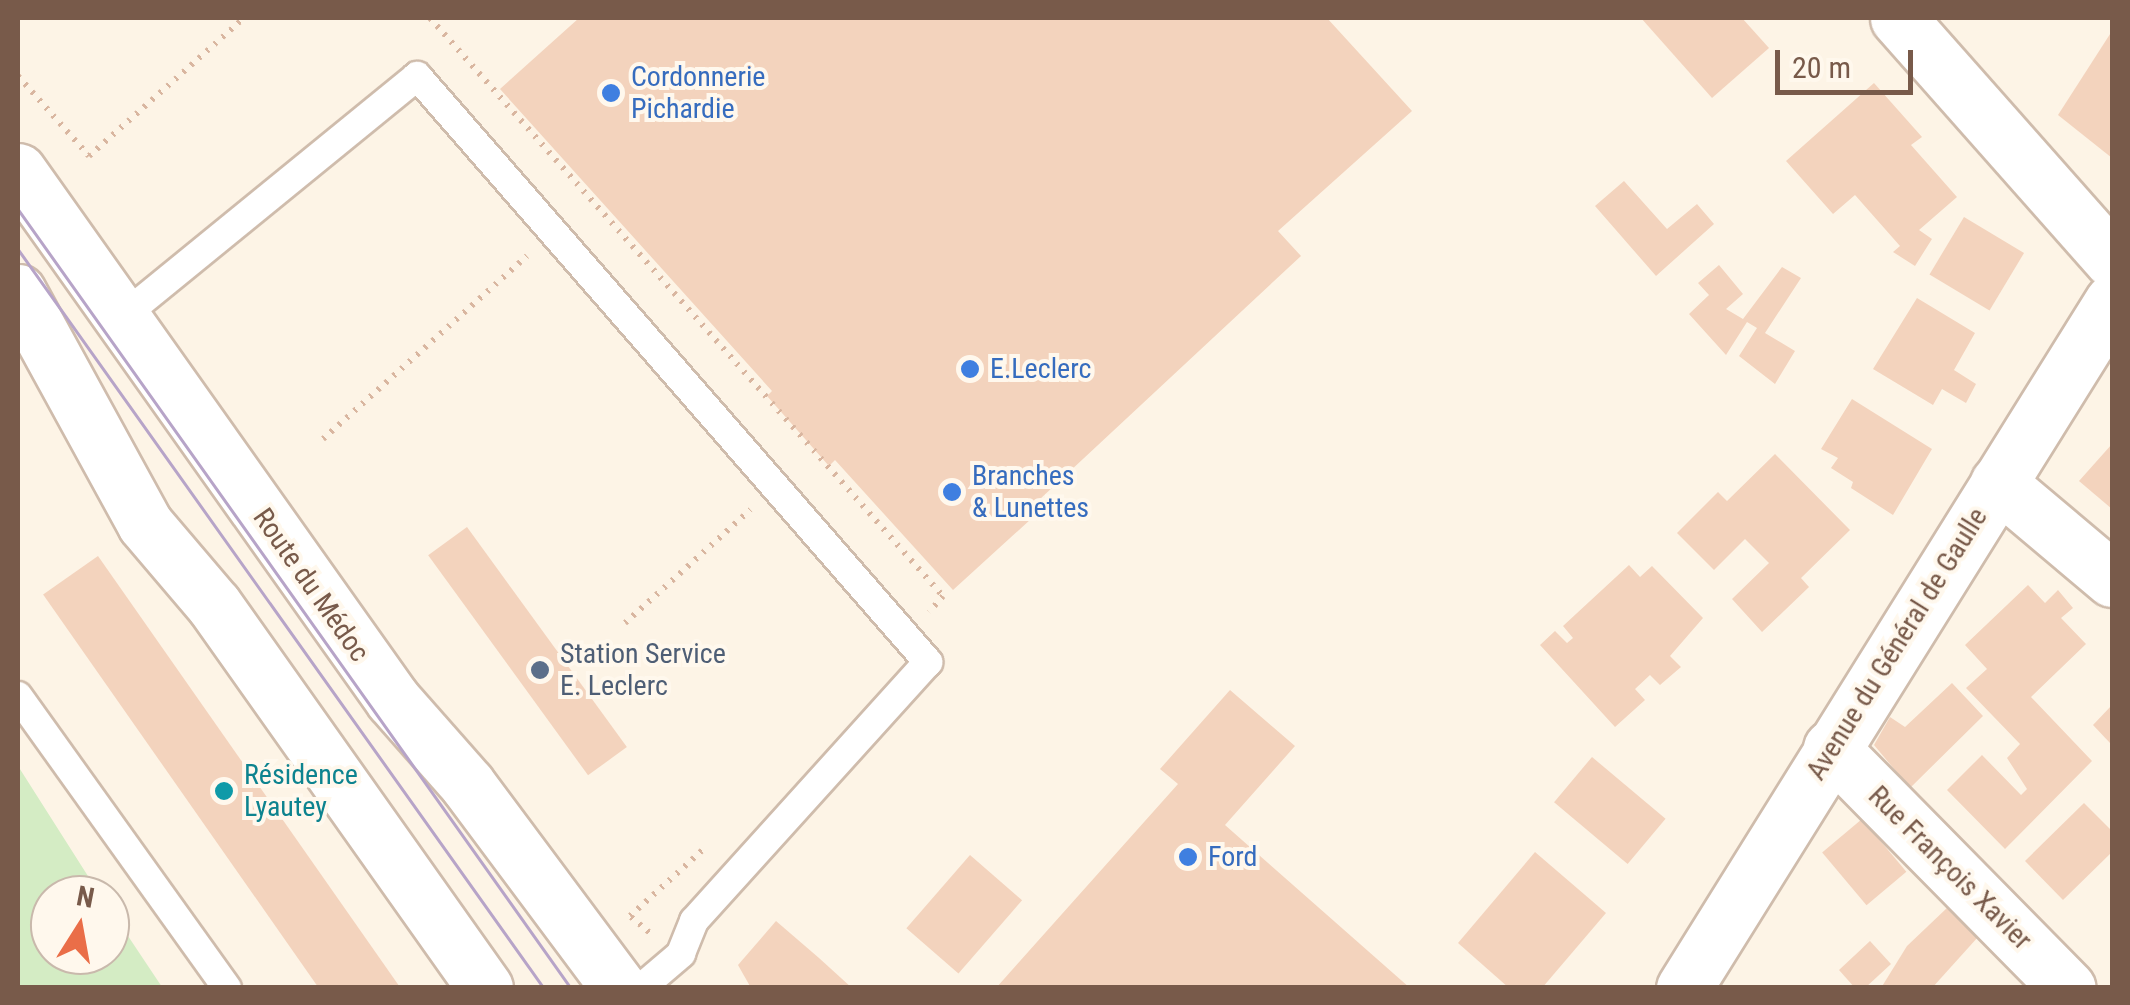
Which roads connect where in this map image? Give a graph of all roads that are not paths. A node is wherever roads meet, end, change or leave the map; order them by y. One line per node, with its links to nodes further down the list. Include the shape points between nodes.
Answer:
1 (1898, 18): 3 (main road)
2 (18, 171): 6 (main road, Route du Médoc)
3 (2112, 260)
4 (18, 292): 12 (main road, via 144,524 214,606)
5 (2112, 302): 7 (main road, Avenue du Général de Gaulle)
6 (122, 318): 13 (main road, Route du Médoc, via 393,700 468,784); 14 (lane, via 418,76 928,662 694,921 681,954)
7 (1998, 483): 8 (main road); 10 (main road, Avenue du Général de Gaulle)
8 (2112, 579)
9 (18, 696): 11 (lane)
10 (1831, 748): 15 (main road, Avenue du Général de Gaulle); 16 (main road, Rue François Xavier)
11 (227, 988)
12 (485, 988)
13 (618, 988)
14 (640, 988)
15 (1684, 988)
16 (2068, 988)

